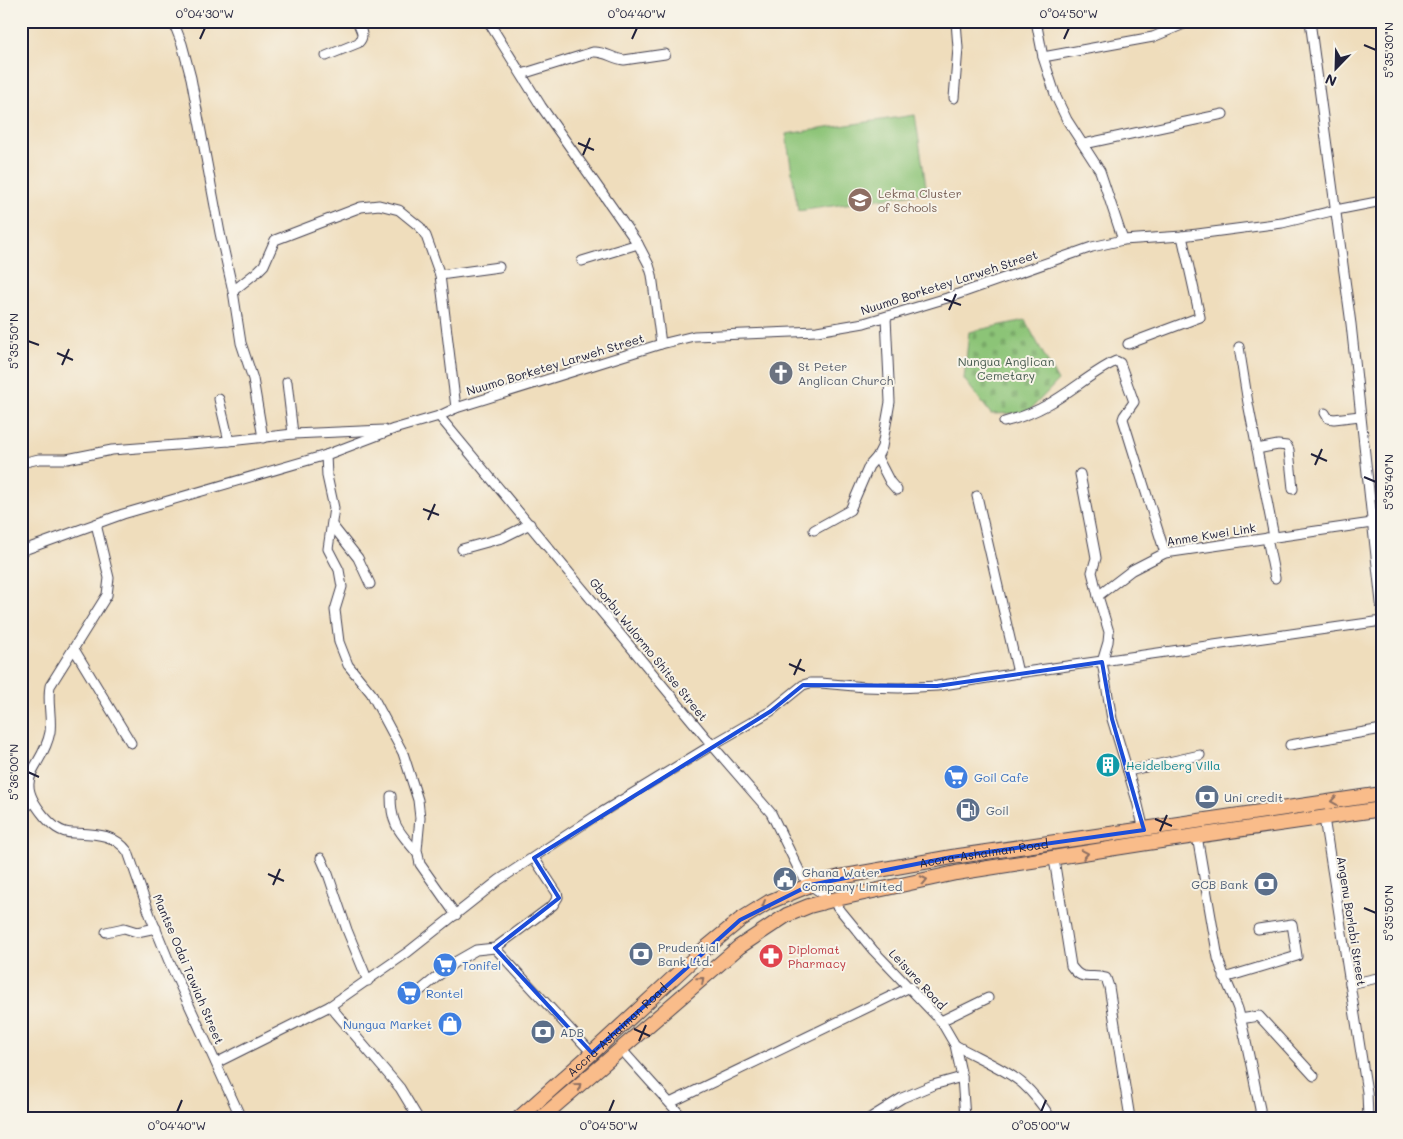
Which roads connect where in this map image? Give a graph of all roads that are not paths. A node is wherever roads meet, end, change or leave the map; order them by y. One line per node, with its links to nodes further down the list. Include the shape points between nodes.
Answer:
1 (173, 21): 23 (street, via 191,78)
2 (357, 21): 9 (street, via 362,40)
3 (488, 21): 11 (street)
4 (956, 21): 12 (street, via 958,48)
5 (1191, 21): 10 (street, via 1153,37)
6 (1310, 21): 16 (street)
7 (1037, 26): 10 (street)
8 (665, 54): 11 (street, via 619,60 593,52)
9 (326, 56)
10 (1044, 57): 14 (street, via 1056,97)
11 (522, 74): 19 (street)
12 (954, 98)
13 (1223, 114): 14 (street)
14 (1084, 144): 18 (street, via 1100,171)
15 (1382, 201): 16 (street, Nuumo Borketey Larweh Street)
16 (1336, 210): 17 (street, Nuumo Borketey Larweh Street, via 1282,223); 33 (street)
17 (1182, 236): 18 (street, Nuumo Borketey Larweh Street); 26 (street, via 1200,316)
18 (1123, 240): 24 (street, Nuumo Borketey Larweh Street, via 1092,247)
19 (638, 244): 20 (street); 25 (street, via 652,275)
20 (582, 261)
21 (498, 267): 22 (street)
22 (440, 275): 23 (street, via 420,227 398,210 380,205 361,207 275,240 264,265); 30 (street)
23 (233, 291): 37 (street, via 240,343 255,385)
24 (886, 317): 25 (street, Nuumo Borketey Larweh Street, via 817,331 706,334); 41 (street, via 890,402 882,447)
25 (661, 344): 30 (street, Nuumo Borketey Larweh Street)
26 (1128, 344)
27 (1239, 346): 39 (street)
28 (287, 382): 36 (street)
29 (219, 399): 38 (street)
30 (456, 408): 32 (street, Nuumo Borketey Larweh Street)
31 (1325, 413): 33 (street, via 1334,419)
32 (439, 416): 35 (street, Nuumo Borketey Larweh Street); 49 (street, Gborbu Wulormo Shitse Street)
33 (1360, 416): 47 (street)
34 (1004, 422): 55 (street, via 1048,405 1098,370 1116,361 1120,363 1134,402 1123,419)
35 (394, 429): 36 (street); 40 (street)
36 (293, 434): 37 (street)
37 (262, 438): 38 (street)
38 (229, 442): 42 (street, via 112,450)
39 (1257, 449): 44 (street, via 1287,446); 52 (street)
40 (326, 454): 48 (street); 50 (street, via 334,508)
41 (877, 457): 45 (street); 51 (street, via 869,466 850,510)
42 (21, 463)
43 (1080, 474): 58 (street, via 1096,558 1092,572)
44 (1293, 489)
45 (896, 490)
46 (977, 496): 63 (street)
47 (1372, 523): 52 (street, Anme Kwei Link); 59 (street)
48 (96, 524): 54 (street); 61 (street, via 110,586)
49 (530, 524): 53 (street, via 502,538); 66 (street, Gborbu Wulormo Shitse Street)
50 (332, 525): 57 (street, via 358,558); 78 (street, via 328,549 339,570 342,587 335,610 339,642 348,665 371,693 403,753 418,800)
51 (814, 530)
52 (1271, 538): 55 (street, Anme Kwei Link); 56 (street)
53 (462, 549)
54 (21, 551)
55 (1165, 553): 58 (street, Anme Kwei Link, via 1132,570)
56 (1275, 578)
57 (370, 584)
58 (1098, 596): 62 (street, via 1109,632)
59 (1382, 612)
60 (1382, 621): 62 (street)
61 (74, 648): 65 (street); 72 (street, via 50,686 50,732 28,781)
62 (1102, 662): 63 (street); 69 (street, via 1112,719)
63 (1018, 673): 66 (street, via 937,686 899,688 810,682 771,711)
64 (1382, 729): 67 (street)
65 (131, 744)
66 (712, 745): 80 (street); 82 (street, Gborbu Wulormo Shitse Street, via 771,813 800,872)
67 (1290, 745)
68 (1200, 755): 69 (street)
69 (1128, 771): 76 (street)
70 (1382, 794): 76 (main road, Accra-Ashaiman Road, one-way to 76)
71 (391, 796): 78 (street, via 391,811 397,830)
72 (33, 802): 74 (street); 85 (street, Mantse Odai Tawiah Street, via 58,830 103,835 122,845 132,862)
73 (1382, 809): 75 (main road, Accra-Ashaiman Road)
74 (21, 810)
75 (1324, 818): 77 (main road, Accra-Ashaiman Road); 92 (street, Angenu Borlabi Street)
76 (1144, 830): 82 (main road, Accra-Ashaiman Road, via 952,857)
77 (1196, 836): 81 (main road, Accra-Ashaiman Road, one-way to 77); 90 (street)
78 (418, 854): 84 (street, via 420,864)
79 (321, 858): 91 (street)
80 (534, 858): 84 (street); 88 (street, via 554,888 557,901)
81 (1054, 859): 83 (main road, Accra-Ashaiman Road, one-way to 81, via 956,873); 114 (street, via 1071,966 1084,977 1106,978 1109,987)
82 (810, 885): 83 (street, Gborbu Wulormo Shitse Street); 101 (main road, Accra-Ashaiman Road, one-way to 101, via 769,902 740,920)
83 (832, 900): 93 (street, Leisure Road, via 873,950); 100 (main road, Accra-Ashaiman Road, one-way to 83, via 739,947 787,916)
84 (456, 915): 91 (street)
85 (156, 928): 87 (street, via 137,932 124,928); 102 (street, Mantse Odai Tawiah Street)
86 (1258, 929): 90 (street, via 1292,924 1297,956)
87 (106, 932)
88 (495, 948): 94 (street, via 476,950 455,962); 101 (street)
89 (1382, 977): 92 (street)
90 (1224, 978): 97 (street)
91 (368, 981): 96 (street)
92 (1350, 984): 116 (street, Angenu Borlabi Street)
93 (910, 987): 98 (street, Leisure Road); 105 (street)
94 (416, 994)
95 (988, 998): 98 (street)
96 (330, 1006): 102 (street); 107 (street, via 400,1088)
97 (1240, 1019): 103 (street, via 1259,1016); 115 (street)
98 (940, 1021): 99 (street, Leisure Road)
99 (955, 1045): 104 (street, Leisure Road); 113 (street, via 1022,1083)
100 (622, 1049): 105 (street); 109 (main road, Accra-Ashaiman Road, one-way to 100)
101 (592, 1054): 108 (main road, Accra-Ashaiman Road)
102 (216, 1063): 106 (street, Mantse Odai Tawiah Street)
103 (1314, 1076)
104 (962, 1077): 111 (street, via 902,1098); 112 (street, Leisure Road)
105 (670, 1103): 110 (street)
106 (240, 1118)
107 (418, 1118)
108 (519, 1118)
109 (540, 1118)
110 (684, 1118)
111 (870, 1118)
112 (966, 1118)
113 (1051, 1118)
114 (1130, 1118)
115 (1260, 1118)
116 (1368, 1118)

